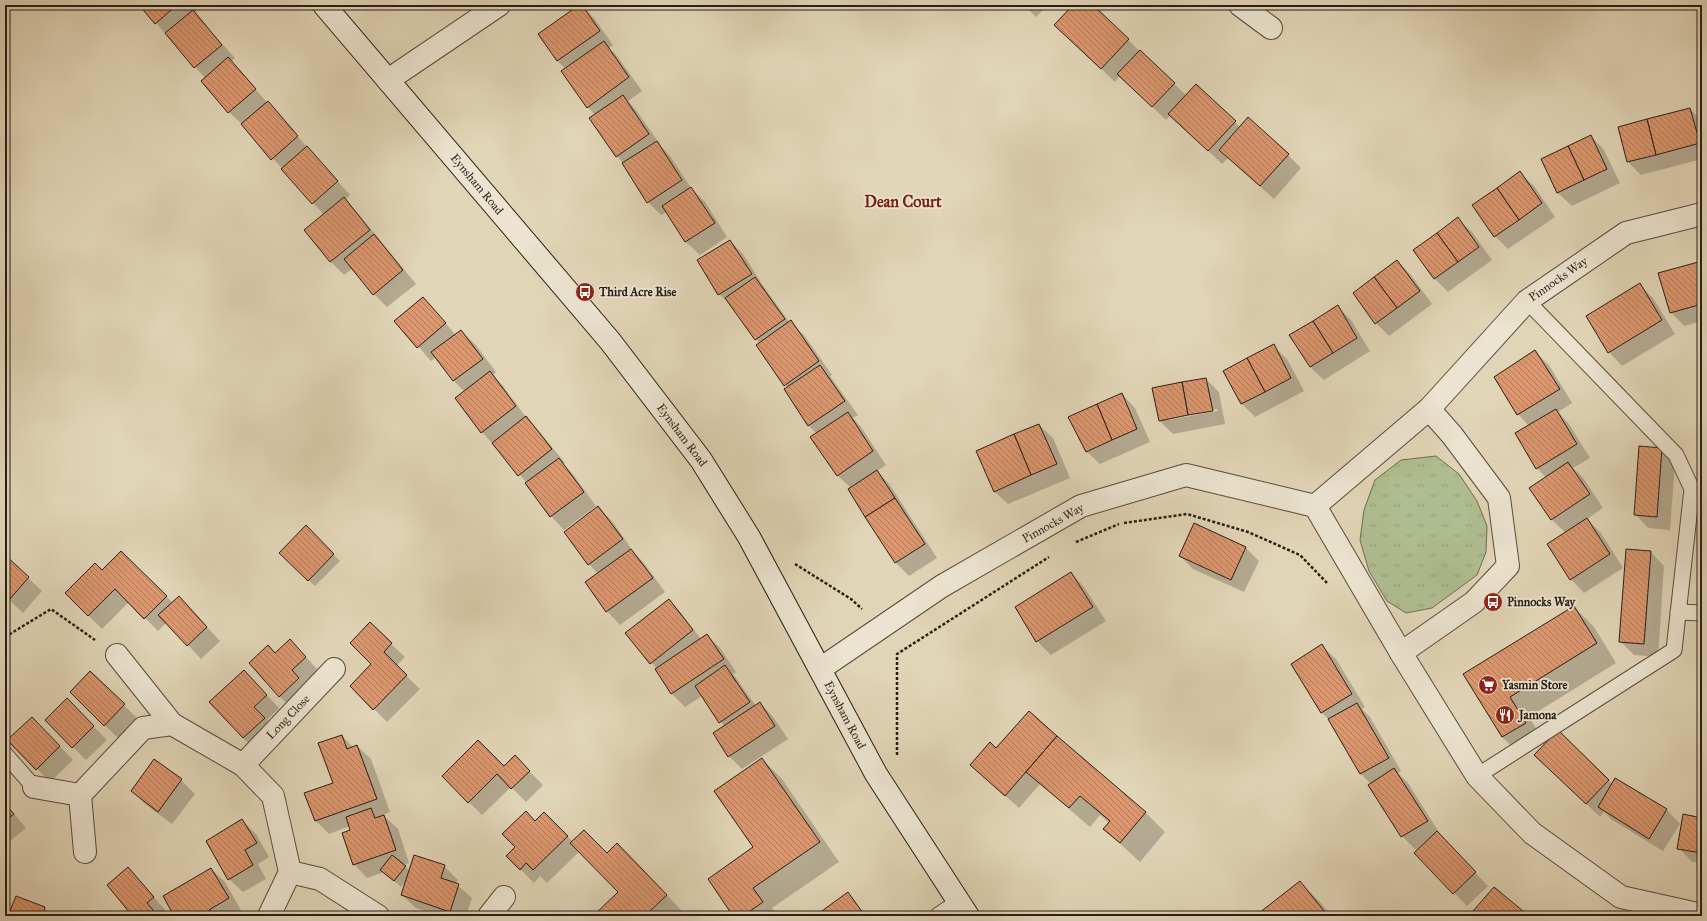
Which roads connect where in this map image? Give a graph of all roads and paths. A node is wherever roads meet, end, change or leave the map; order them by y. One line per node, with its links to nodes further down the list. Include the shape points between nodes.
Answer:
1 (324, 5): 5 (street, Eynsham Road)
2 (499, 5): 5 (street)
3 (1240, 5): 4 (street)
4 (1271, 28)
5 (388, 80): 20 (street, Eynsham Road, via 610,341 701,460 749,537)
6 (1702, 214): 7 (street, Pinnocks Way, via 1626,233)
7 (1527, 300): 8 (street, Pinnocks Way); 9 (lane, via 1676,456)
8 (1428, 409): 10 (street, Pinnocks Way); 17 (street, via 1452,435 1499,498 1508,566 1474,602)
9 (1697, 490): 14 (lane)
10 (1315, 506): 17 (street); 20 (street, Pinnocks Way, via 1186,475 1081,506 942,586)
11 (1069, 544): 13 (path, via 1123,523 1187,514 1248,532 1300,555)
12 (1053, 555): 23 (path, via 897,654)
13 (1332, 590)
14 (1678, 612): 15 (lane); 25 (lane, via 1674,650)
15 (1702, 613)
16 (5, 637): 18 (path, via 51,609)
17 (1401, 653): 25 (street)
18 (117, 655): 21 (street)
19 (334, 669): 24 (street, Long Close)
20 (820, 669): 31 (street, Eynsham Road, via 876,774)
21 (172, 724): 24 (street); 27 (street, via 143,728)
22 (5, 754): 26 (lane)
23 (897, 757)
24 (243, 765): 29 (street, via 273,796)
25 (1477, 776): 32 (street, via 1532,833 1621,897)
26 (34, 787): 27 (street)
27 (80, 795): 28 (street)
28 (85, 852)
29 (290, 872): 33 (street); 34 (street, via 320,879)
30 (504, 897): 35 (street)
31 (963, 909): 36 (lane)
32 (1702, 915)
33 (269, 916)
34 (378, 916)
35 (489, 916)
36 (937, 916)

